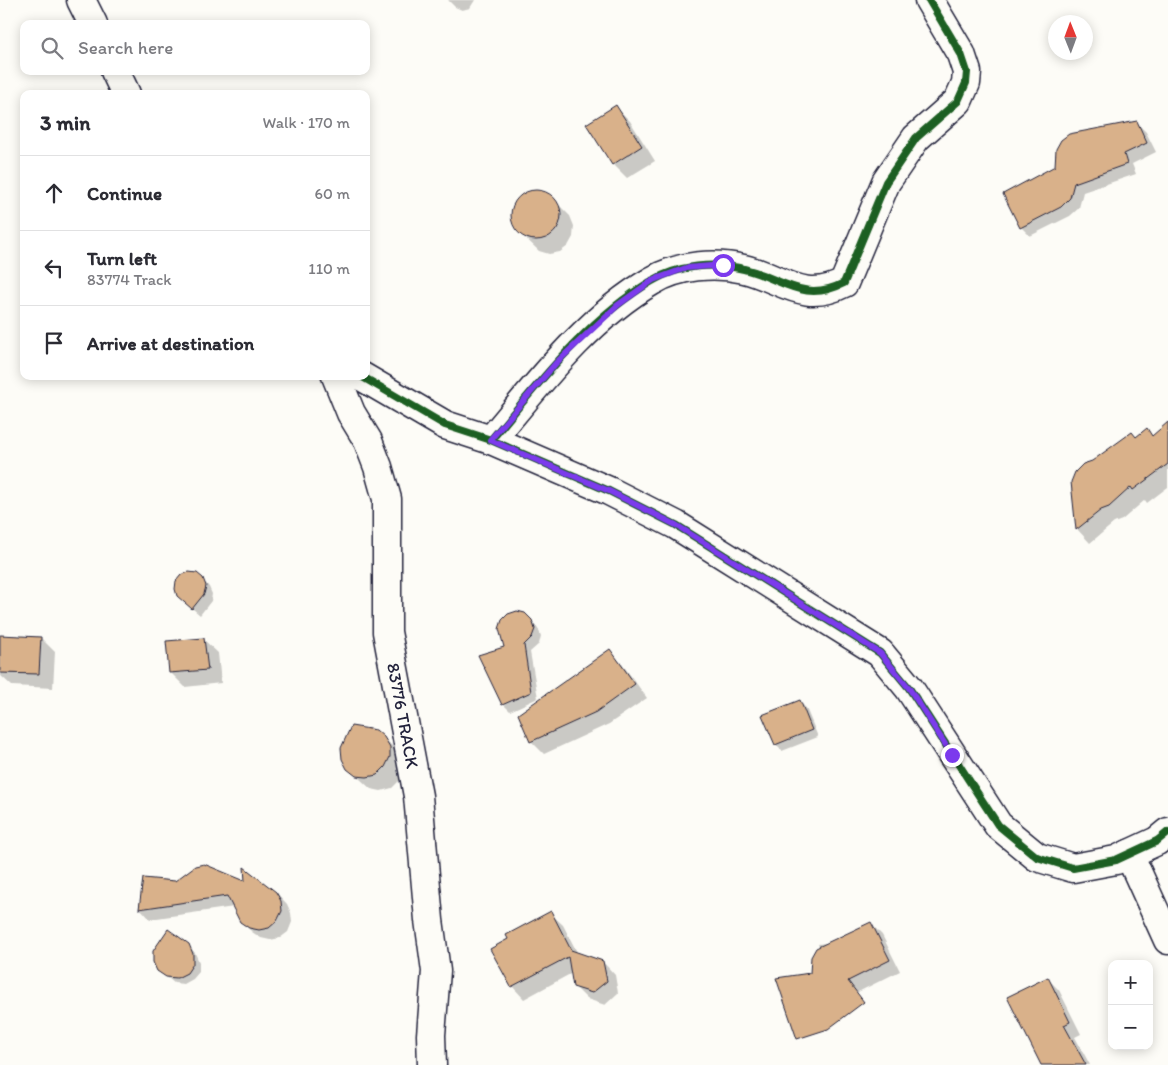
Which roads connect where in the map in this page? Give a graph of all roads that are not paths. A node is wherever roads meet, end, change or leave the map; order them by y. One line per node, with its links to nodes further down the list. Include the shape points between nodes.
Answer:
1 (81, 0): 3 (street)
2 (929, 0): 8 (street, via 961,54 967,72 966,83 958,101 916,138 886,182 844,283 830,291 812,293 723,265 686,268 653,280 618,305 556,363)
3 (91, 20)
4 (117, 75): 5 (street)
5 (124, 90)
6 (338, 380): 12 (street, 83776 TRACK, via 368,441 387,499 387,632 416,777 436,971)
7 (368, 380): 8 (street, via 445,425)
8 (490, 440): 10 (street, via 609,491 676,525 880,653 909,688 998,825 1037,857 1073,868 1116,860)
9 (1168, 832): 10 (street)
10 (1129, 854): 11 (street)
11 (1168, 940)
12 (432, 1065)

